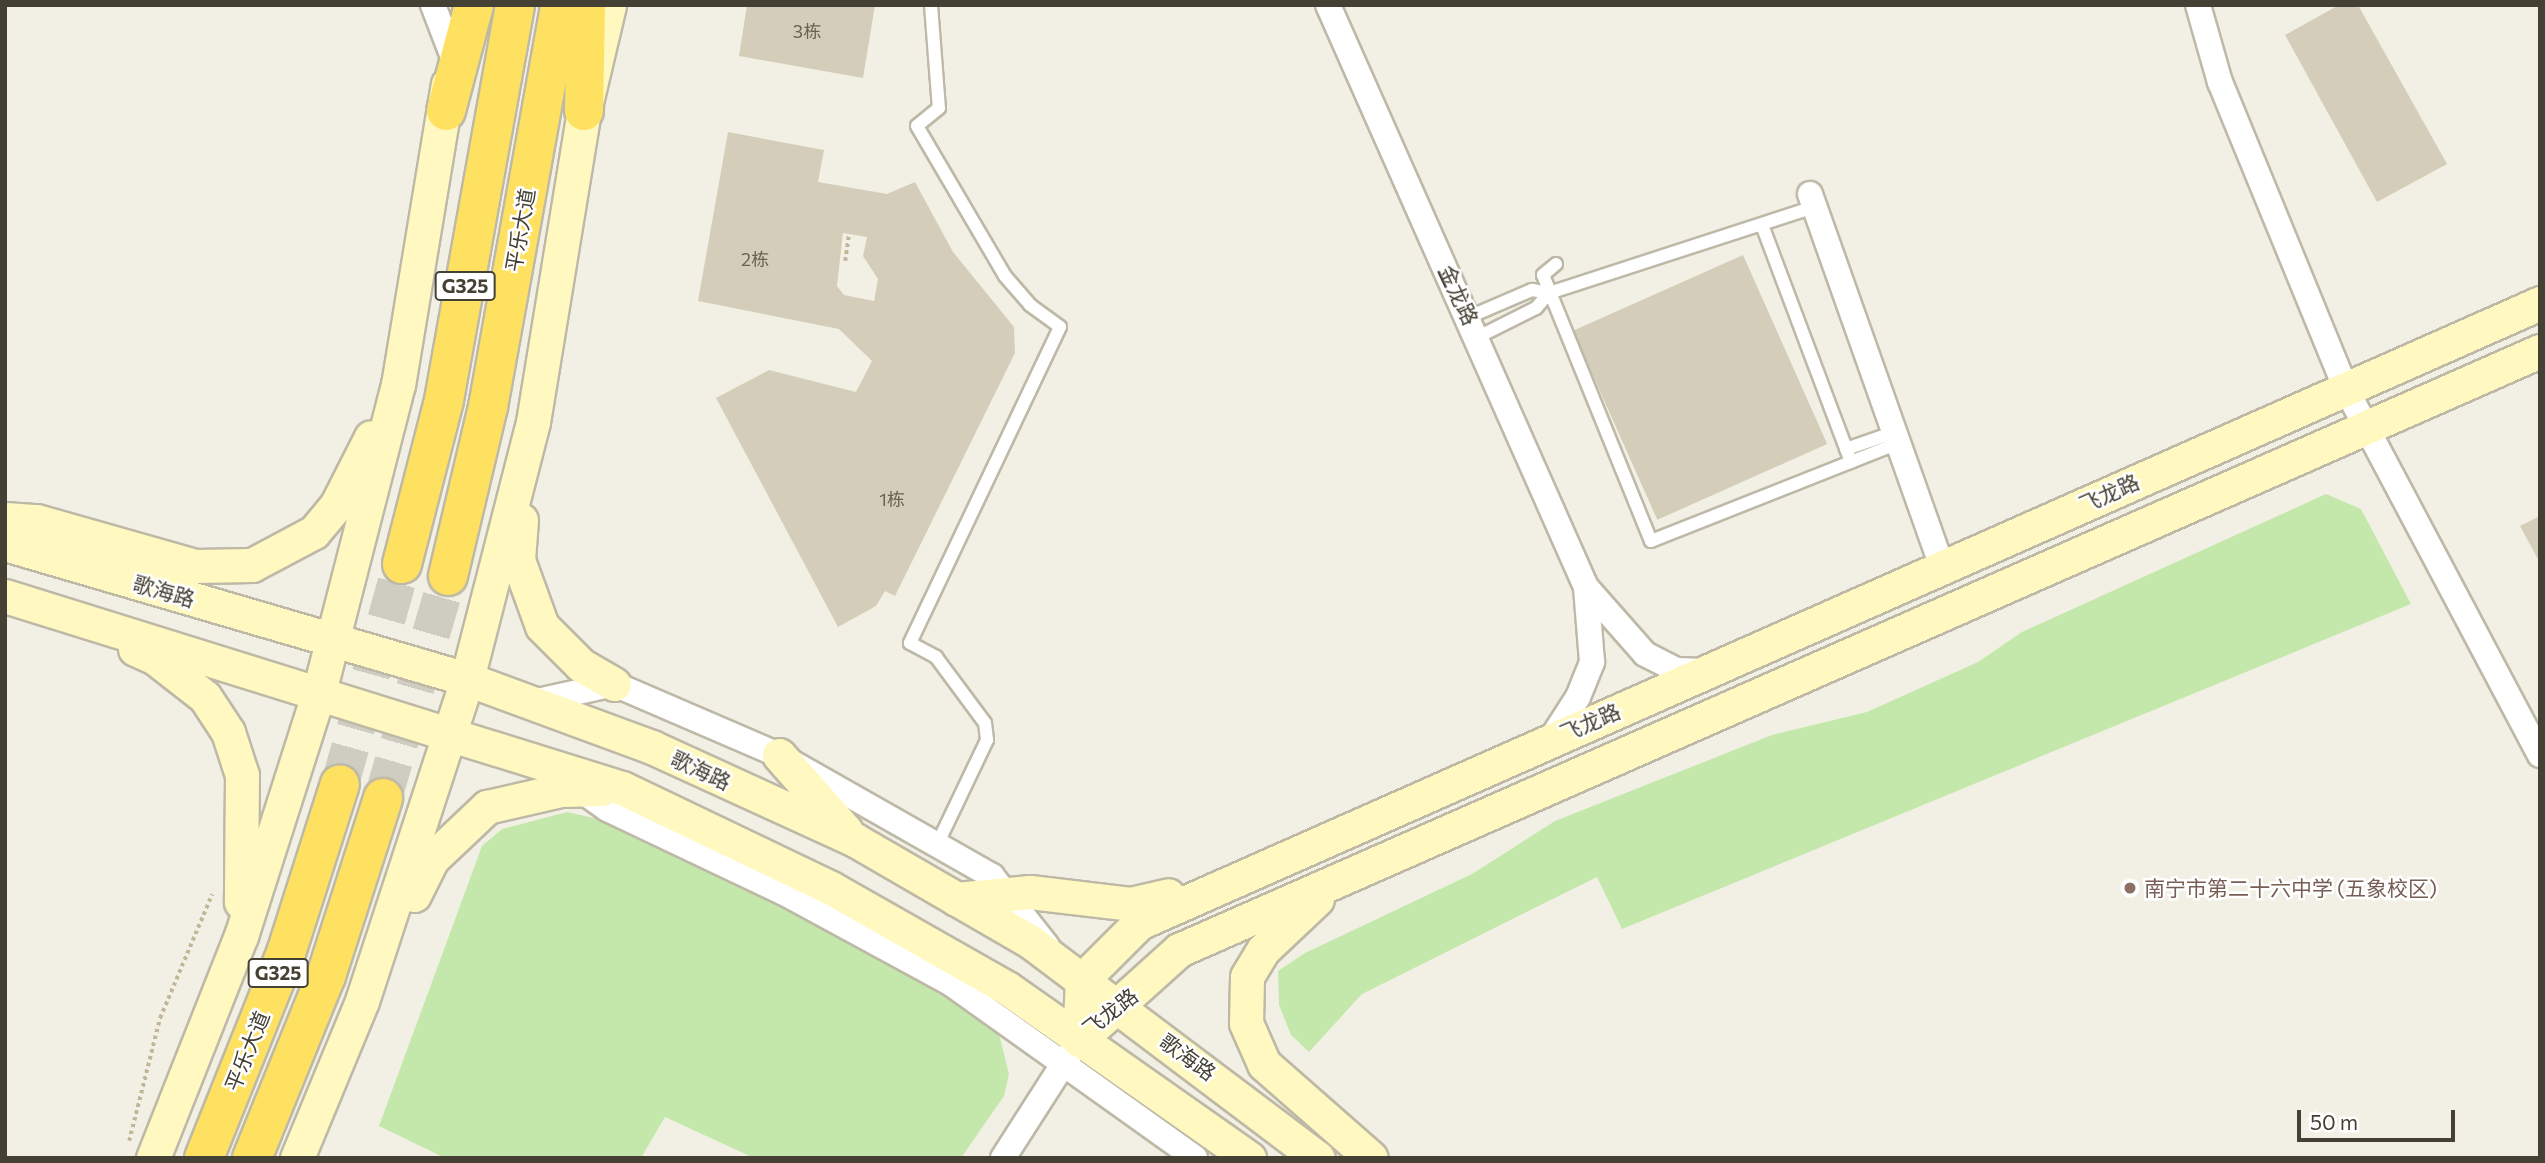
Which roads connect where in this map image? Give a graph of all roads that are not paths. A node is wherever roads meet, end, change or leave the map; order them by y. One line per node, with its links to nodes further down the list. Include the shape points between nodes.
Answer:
1 (433, 5): 11 (street)
2 (455, 5): 11 (main road)
3 (474, 5): 12 (highway)
4 (515, 5): 30 (highway, 平乐大道 / G325, via 444,400)
5 (560, 5): 32 (highway, 平乐大道, via 488,407)
6 (586, 5): 13 (highway)
7 (609, 5): 13 (main road)
8 (931, 5): 51 (lane, via 939,108 917,126 957,203 1005,275 1030,305 1060,327 910,643 936,657 985,723 987,740)
9 (1328, 5): 19 (street, 金龙路)
10 (2198, 5): 22 (street, via 2220,82)
11 (451, 52): 12 (main road)
12 (446, 110): 21 (main road)
13 (584, 111): 25 (main road)
14 (1812, 200): 15 (lane); 24 (street)
15 (1762, 225): 17 (lane); 26 (lane)
16 (1556, 264): 17 (lane, via 1543,275)
17 (1549, 293): 19 (lane, via 1536,308); 19 (lane, via 1532,290); 27 (lane, via 1651,541)
18 (2540, 303): 22 (main road, 飞龙路)
19 (1473, 327): 33 (street, 金龙路)
20 (2540, 351): 23 (main road, 飞龙路)
21 (398, 385): 28 (main road, via 336,506 314,531 252,565 195,566 37,521); 35 (main road)
22 (2346, 389): 23 (street); 31 (main road, 飞龙路)
23 (2366, 427): 44 (street); 53 (main road, 飞龙路)
24 (1897, 437): 26 (lane); 27 (lane); 31 (street)
25 (527, 446): 37 (main road); 38 (main road, via 518,560 530,599 542,626 561,649)
26 (1846, 449): 27 (lane)
27 (1851, 462)
28 (5, 519)
29 (5, 544): 35 (main road, 歌海路)
30 (402, 564)
31 (1942, 567): 36 (main road, 飞龙路)
32 (447, 576)
33 (1586, 587): 36 (street, 金龙路, via 1645,654 1676,670); 42 (street, 金龙路, via 1592,662 1578,697)
34 (6, 596): 39 (main road); 56 (main road, via 155,658 205,697 228,732 242,775)
35 (332, 641): 37 (main road, 歌海路); 39 (main road)
36 (1706, 671): 42 (main road, 飞龙路)
37 (467, 679): 40 (main road, 歌海路); 41 (main road)
38 (614, 684): 40 (street); 43 (street)
39 (319, 692): 41 (main road); 56 (main road)
40 (533, 702): 50 (main road, 歌海路, via 652,747)
41 (452, 733): 45 (main road); 58 (main road)
42 (1551, 739): 52 (main road, 飞龙路)
43 (779, 755): 50 (main road); 51 (street)
44 (2540, 755)
45 (538, 761): 47 (main road); 48 (street)
46 (340, 784): 62 (highway, 平乐大道 / G325, via 286,953)
47 (622, 788): 48 (main road); 60 (main road, via 831,888 1007,988)
48 (579, 790): 58 (main road, via 487,807 456,831 432,859); 60 (street, via 607,809 786,894)
49 (383, 798): 63 (highway, via 326,976)
50 (855, 840): 55 (main road, 歌海路)
51 (937, 845): 54 (street, via 992,876)
52 (1238, 877): 54 (main road, via 1130,904 1030,892); 57 (main road, 飞龙路, via 1139,923)
53 (1335, 882): 59 (main road, 飞龙路, via 1179,950); 69 (main road, via 1263,950 1247,977 1242,1002 1251,1040 1264,1064)
54 (1006, 894): 55 (main road); 57 (street)
55 (956, 898): 57 (main road, 歌海路)
56 (241, 936): 61 (main road)
57 (1072, 972): 59 (main road, 歌海路); 60 (main road, 飞龙路)
58 (362, 1001): 64 (main road)
59 (1121, 1007): 60 (main road, 飞龙路); 68 (main road, 歌海路)
60 (1071, 1051): 65 (street); 66 (street); 67 (main road)
61 (140, 1151)
62 (204, 1158)
63 (252, 1158)
64 (297, 1158)
65 (1003, 1158)
66 (1195, 1158)
67 (1249, 1158)
68 (1318, 1158)
69 (1371, 1158)

